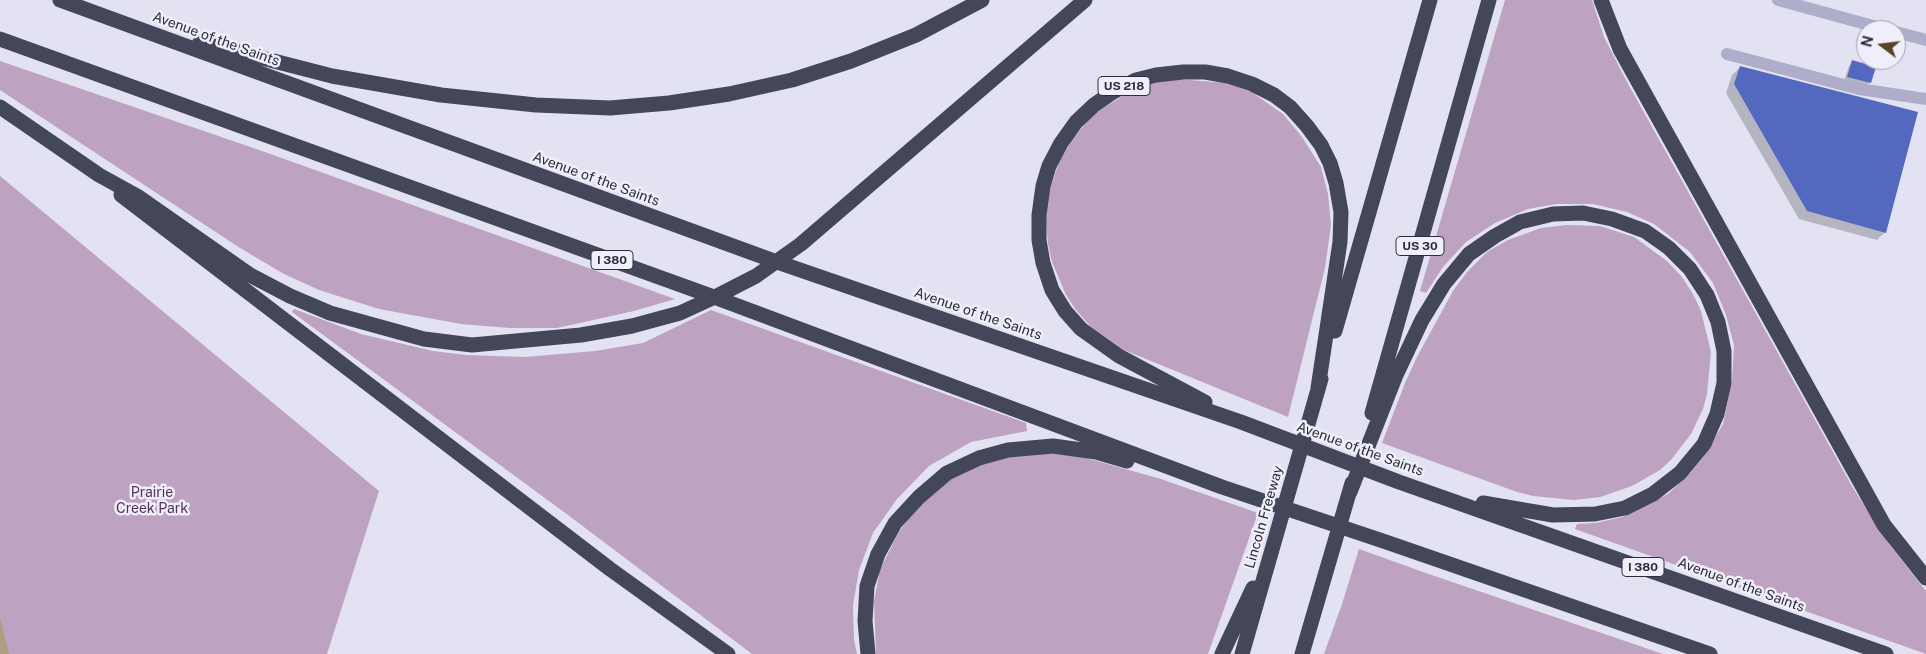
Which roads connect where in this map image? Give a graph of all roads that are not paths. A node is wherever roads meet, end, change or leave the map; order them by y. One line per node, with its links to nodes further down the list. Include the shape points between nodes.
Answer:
1 (60, 0): 9 (highway, Avenue of the Saints / I 380)
2 (982, 0): 9 (highway, via 916,35 792,80 729,94 610,108 441,95 332,76)
3 (1085, 0): 16 (highway, via 801,244 756,276 717,296 680,312 632,326 581,335 472,345 424,339 375,326 330,313 250,275 137,196)
4 (1430, 0): 17 (highway)
5 (1489, 0): 20 (highway, US 30)
6 (1601, 0): 23 (highway, via 1620,49 1884,525)
7 (1778, 0): 8 (street)
8 (1856, 21)
9 (145, 30): 18 (highway, Avenue of the Saints / I 380, via 777,262)
10 (1906, 35): 12 (street)
11 (0, 39): 19 (highway, I 380, via 723,300)
12 (1926, 40)
13 (1727, 54): 14 (street, via 1859,88)
14 (1926, 99)
15 (0, 107): 16 (highway)
16 (99, 175): 24 (highway, via 131,204 610,569)
17 (1318, 388): 18 (highway, US 218, via 1340,242 1341,212 1330,164 1321,145 1290,107 1252,84 1205,72 1156,75 1136,80 1094,105 1076,122 1049,166 1039,215 1043,263 1052,290 1081,330 1119,356); 22 (highway, Lincoln Freeway)
18 (1241, 422): 21 (highway, Avenue of the Saints / I 380)
19 (1222, 487): 25 (highway, via 1096,452 1052,446 1008,450 979,458 947,474 918,497 895,522 878,554 867,586 864,622); 29 (highway, I 380)
20 (1350, 492): 21 (highway, via 1396,375 1422,320 1444,284 1469,254 1495,236 1520,222 1554,214 1583,213 1645,231 1690,269 1718,322 1724,351 1724,383 1718,414 1704,444 1680,473 1653,494 1625,508 1595,514 1553,515); 28 (highway, US 30)
21 (1436, 494): 30 (highway, Avenue of the Saints / I 380)
22 (1274, 541): 26 (highway); 27 (highway, Lincoln Freeway)
23 (1926, 578)
24 (728, 654)
25 (868, 654)
26 (1222, 654)
27 (1242, 654)
28 (1302, 654)
29 (1710, 654)
30 (1886, 654)

